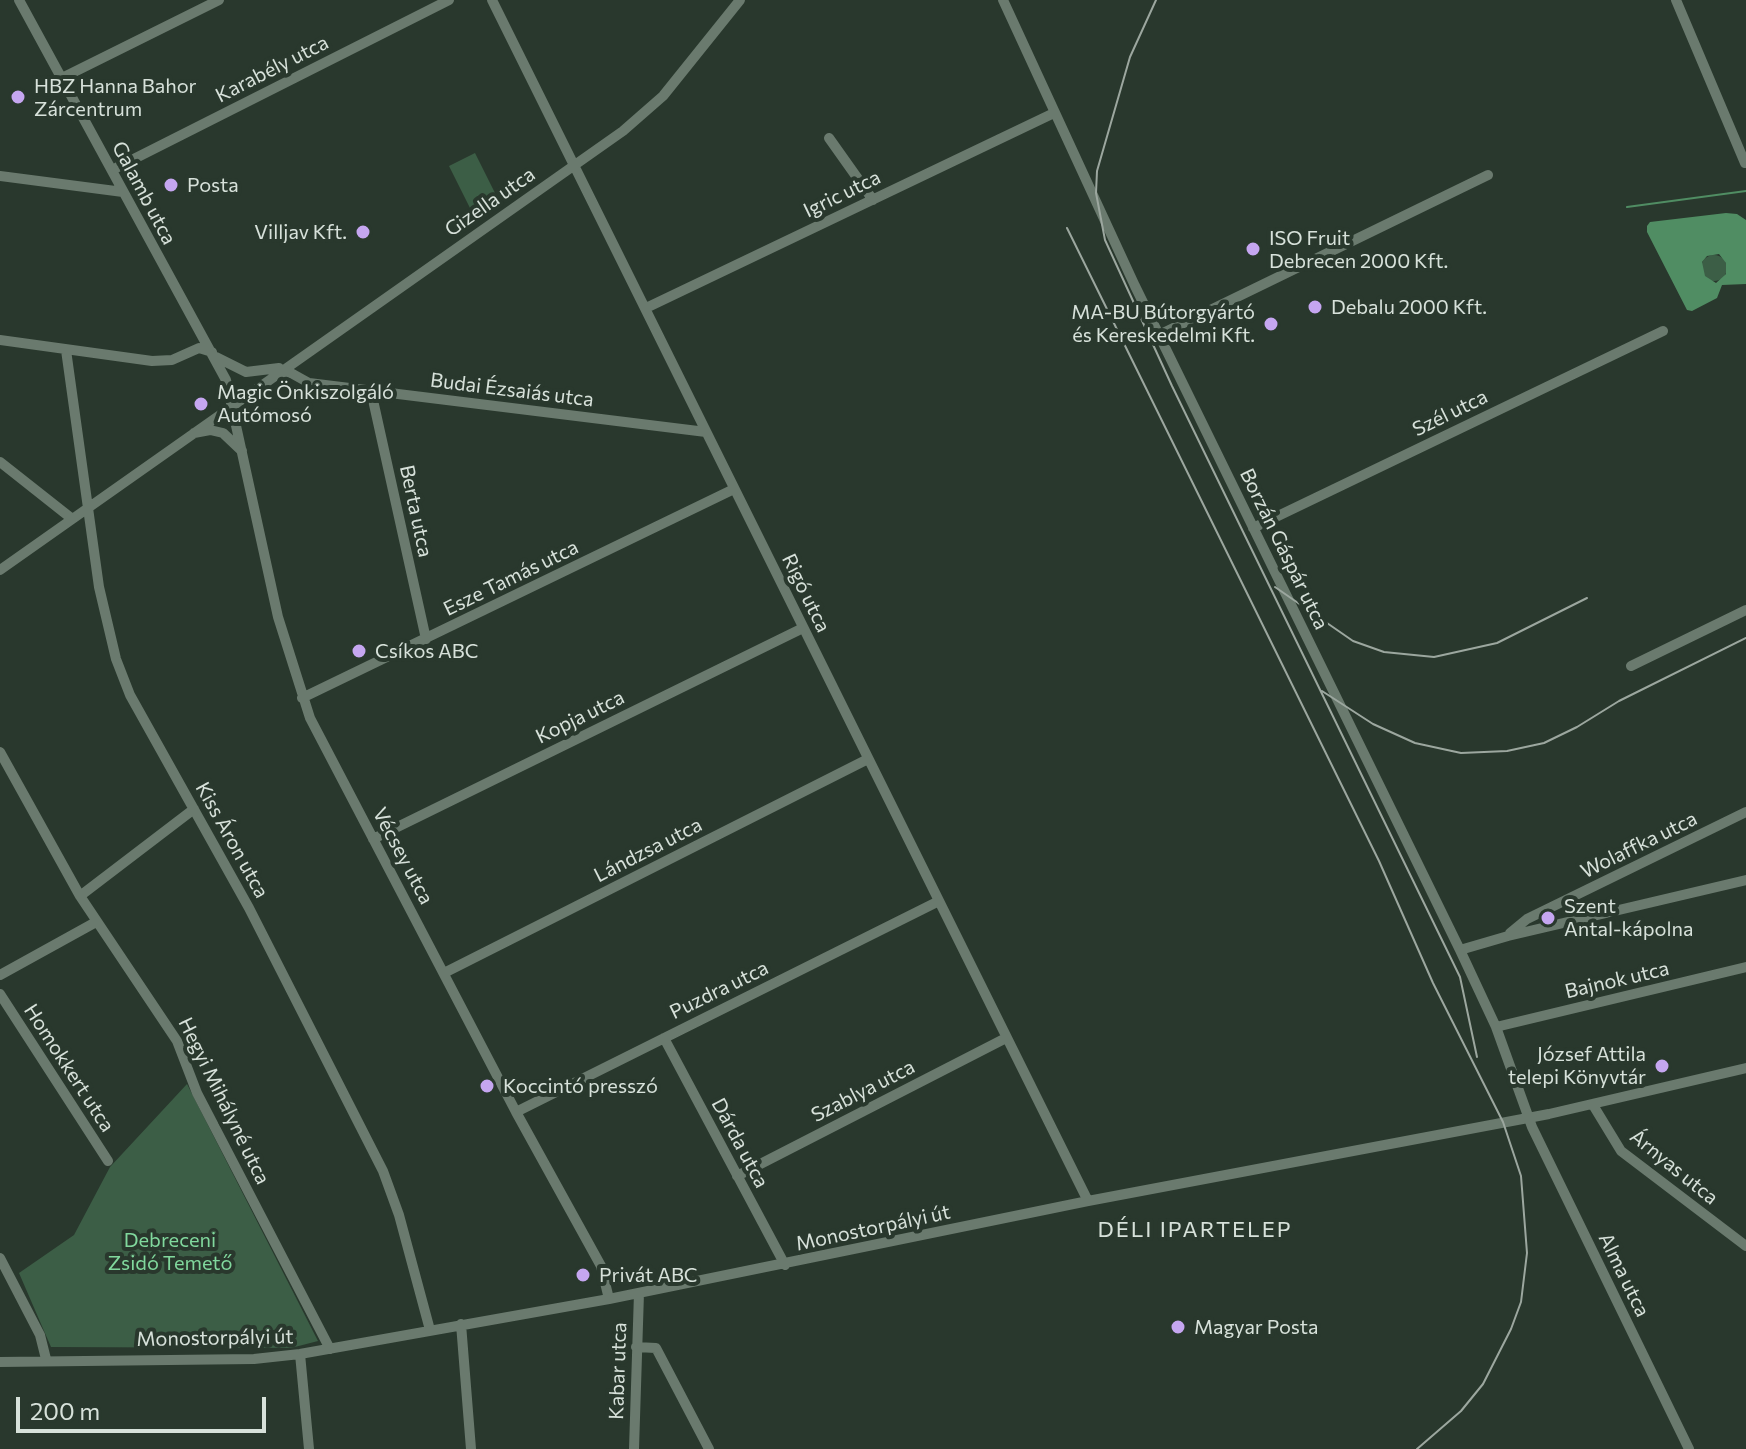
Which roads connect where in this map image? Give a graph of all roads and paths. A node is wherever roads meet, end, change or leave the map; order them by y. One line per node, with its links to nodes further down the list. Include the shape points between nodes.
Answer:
1 (19, 0): 8 (street, Galamb utca)
2 (219, 0): 8 (street)
3 (449, 0): 13 (street, Karabély utca)
4 (492, 0): 12 (street, Rigó utca)
5 (740, 0): 12 (street, Gizella utca, via 663,96)
6 (1003, 0): 9 (street, Borzán Gáspár utca)
7 (1676, 0): 11 (street)
8 (62, 78): 13 (street, Galamb utca)
9 (1054, 113): 17 (street, Igric utca); 21 (street, Borzán Gáspár utca)
10 (829, 138): 17 (street)
11 (1745, 163)
12 (576, 164): 18 (street, Rigó utca); 26 (street, Gizella utca)
13 (112, 170): 16 (street, Galamb utca)
14 (1488, 175): 21 (street)
15 (0, 176): 16 (street)
16 (123, 192): 19 (street, Galamb utca)
17 (873, 200): 18 (street, Igric utca)
18 (646, 308): 31 (street, Rigó utca)
19 (196, 329): 24 (street, via 195,341); 25 (street, Galamb utca)
20 (1663, 331): 38 (street, Szél utca)
21 (1159, 335): 38 (street, Borzán Gáspár utca)
22 (0, 340): 23 (street)
23 (66, 350): 24 (street, via 152,361); 36 (street, Kiss Áron utca)
24 (185, 353): 25 (street, via 199,348)
25 (213, 354): 26 (street, via 246,372 267,372); 30 (street, Galamb utca)
26 (296, 361): 27 (street, Gizella utca); 28 (street)
27 (279, 373): 28 (street, Budai Ézsaiás utca); 30 (street, Gizella utca)
28 (314, 382): 29 (street, Budai Ézsaiás utca)
29 (371, 391): 31 (street, Budai Ézsaiás utca); 42 (street, Berta utca)
30 (233, 404): 32 (street, Gizella utca); 33 (street, Vécsey utca)
31 (706, 432): 35 (street, Rigó utca)
32 (189, 435): 33 (street, via 223,433); 36 (street, Gizella utca)
33 (244, 452): 44 (street, Vécsey utca, via 278,617)
34 (0, 462): 37 (street)
35 (734, 489): 41 (street, Rigó utca); 42 (street, Esze Tamás utca)
36 (88, 507): 37 (street, Gizella utca); 47 (street, Kiss Áron utca, via 116,659 130,695)
37 (71, 518): 39 (street, Gizella utca)
38 (1253, 528): 55 (street, Borzán Gáspár utca)
39 (0, 570)
40 (1746, 610): 43 (street)
41 (803, 628): 46 (street, Rigó utca); 49 (street, Kopja utca)
42 (426, 639): 44 (street, Esze Tamás utca)
43 (1631, 666)
44 (302, 698): 49 (street, Vécsey utca)
45 (0, 752): 51 (street, Hegyi Mihályné utca)
46 (868, 759): 52 (street, Rigó utca); 57 (street, Lándzsa utca)
47 (194, 809): 51 (street); 76 (street, Kiss Áron utca, via 383,1171)
48 (1746, 812): 54 (street, Wolaffka utca, via 1527,919)
49 (373, 839): 57 (street, Vécsey utca)
50 (1746, 880): 54 (street)
51 (80, 896): 53 (street, Hegyi Mihályné utca)
52 (939, 901): 61 (street, Puzdra utca); 62 (street, Rigó utca)
53 (96, 922): 58 (street); 78 (street, Hegyi Mihályné utca, via 177,1041 197,1093)
54 (1508, 936): 55 (street)
55 (1460, 950): 60 (street, Borzán Gáspár utca)
56 (1746, 967): 60 (street, Bajnok utca)
57 (444, 973): 65 (street, Vécsey utca)
58 (0, 975)
59 (0, 994): 67 (street, Homokkert utca)
60 (1496, 1027): 66 (street, Borzán Gáspár utca)
61 (664, 1038): 65 (street, Puzdra utca); 68 (street, Dárda utca)
62 (1006, 1038): 68 (street, Szablya utca); 69 (street, Rigó utca)
63 (1746, 1068): 64 (street, Monostorpályi út)
64 (1593, 1105): 66 (street, Monostorpályi út); 70 (street, Árnyas utca, via 1621,1151)
65 (516, 1112): 74 (street, Vécsey utca, via 601,1266)
66 (1527, 1116): 69 (street, Monostorpályi út); 86 (street, Alma utca)
67 (108, 1161)
68 (737, 1176): 72 (street, Dárda utca)
69 (1088, 1201): 72 (street, Monostorpályi út)
70 (1746, 1246)
71 (0, 1258): 80 (street, via 40,1335)
72 (785, 1265): 73 (street, Monostorpályi út)
73 (639, 1293): 74 (street, Monostorpályi út); 77 (street, Kabar utca)
74 (609, 1299): 75 (street, Monostorpályi út)
75 (461, 1324): 76 (street, Monostorpályi út); 83 (street)
76 (430, 1330): 78 (street, Monostorpályi út)
77 (636, 1347): 84 (street, Kabar utca); 85 (street, via 656,1348)
78 (330, 1349): 79 (street, Monostorpályi út)
79 (300, 1354): 80 (street, Monostorpályi út, via 254,1359); 82 (street)
80 (46, 1359): 81 (street, Monostorpályi út)
81 (0, 1362)
82 (309, 1449)
83 (471, 1449)
84 (634, 1449)
85 (709, 1449)
86 (1689, 1449)

